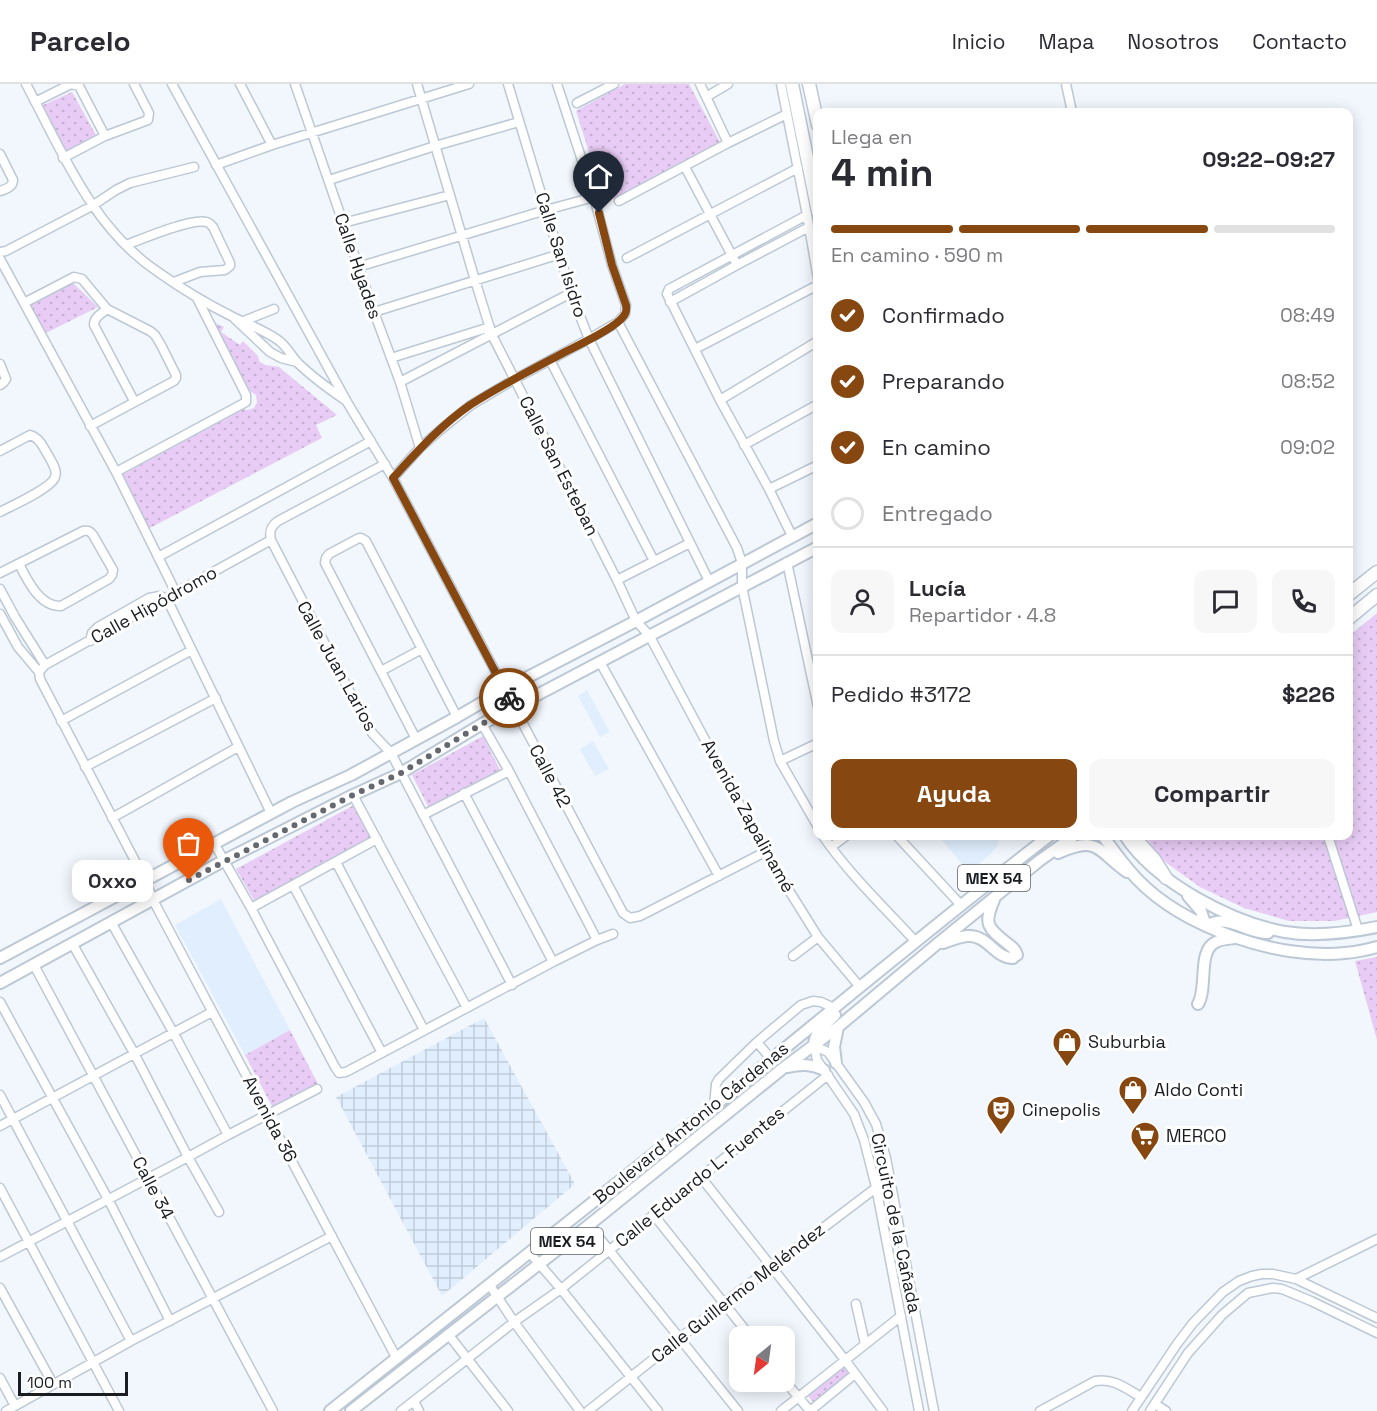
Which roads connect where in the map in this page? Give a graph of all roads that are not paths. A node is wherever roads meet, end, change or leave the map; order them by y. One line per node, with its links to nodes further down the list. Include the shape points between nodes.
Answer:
1 (26, 84): 19 (street)
2 (134, 84): 26 (street, via 149,113 148,120)
3 (172, 84): 32 (street, Calle 42)
4 (240, 84): 28 (street)
5 (417, 84): 18 (street, Calle San Esteban)
6 (469, 84): 18 (street)
7 (507, 84): 24 (street, Calle San Isidro)
8 (557, 84): 39 (street)
9 (614, 84): 20 (street)
10 (700, 84): 17 (street)
11 (728, 84): 17 (street)
12 (781, 84): 23 (street)
13 (792, 84): 44 (highway)
14 (809, 84): 21 (highway)
15 (1066, 84): 22 (street)
16 (298, 85): 25 (street, Calle Hyades)
17 (706, 97): 27 (street)
18 (421, 99): 25 (street); 29 (street, Calle San Esteban)
19 (35, 102): 26 (street, via 71,84 79,86); 31 (street)
20 (577, 103)
21 (814, 108)
22 (1071, 108)
23 (787, 114): 27 (street); 35 (street)
24 (519, 122): 29 (street); 42 (street, Calle San Isidro)
25 (312, 133): 28 (street); 36 (street, Calle Hyades)
26 (105, 136): 31 (street)
27 (728, 143): 34 (street)
28 (272, 145): 32 (street)
29 (435, 146): 36 (street); 38 (street, Calle San Esteban)
30 (0, 154): 37 (street, via 13,183)
31 (63, 158): 41 (street)
32 (216, 165): 81 (street, Calle 42)
33 (194, 167): 41 (street, via 130,183)
34 (685, 167): 40 (street); 43 (street)
35 (798, 168): 43 (street); 44 (street)
36 (328, 180): 45 (street, Calle Hyades)
37 (0, 191)
38 (450, 195): 45 (street); 47 (street, Calle San Esteban)
39 (594, 197): 42 (street); 67 (street, via 627,310)
40 (619, 201)
41 (92, 206): 48 (street); 52 (street)
42 (546, 210): 47 (street); 50 (street, Calle San Isidro)
43 (711, 214): 51 (street); 53 (street)
44 (812, 214): 46 (street); 51 (street)
45 (343, 223): 55 (street, Calle Hyades)
46 (809, 227): 49 (street); 54 (street)
47 (462, 237): 55 (street); 56 (street, Calle San Esteban)
48 (126, 245): 57 (street); 57 (street, via 185,224 210,224 230,266)
49 (813, 250)
50 (560, 254): 56 (street); 59 (street, Calle San Isidro)
51 (731, 254): 54 (street); 61 (street, via 669,289)
52 (2, 255): 62 (street)
53 (627, 258)
54 (737, 265): 61 (street)
55 (358, 267): 65 (street, Calle Hyades)
56 (475, 280): 65 (street); 68 (street, Calle San Esteban)
57 (174, 282): 60 (street)
58 (813, 288): 71 (street)
59 (572, 293): 68 (street); 69 (street, Calle San Isidro)
60 (197, 297): 66 (street); 90 (street, via 246,402)
61 (670, 302): 71 (street)
62 (24, 303): 63 (street, via 78,277); 83 (street)
63 (107, 309): 80 (street, via 96,317 94,325); 80 (street, via 150,331 176,375 174,381)
64 (274, 309): 66 (street)
65 (374, 312): 72 (street, Calle Hyades)
66 (238, 320): 74 (street, via 278,340); 74 (street, via 270,352)
67 (618, 322): 69 (street); 102 (street)
68 (491, 331): 72 (street); 76 (street, Calle San Esteban); 77 (street)
69 (589, 339): 73 (street); 97 (street, Calle San Isidro)
70 (813, 344): 79 (street)
71 (695, 349): 79 (street)
72 (391, 358): 77 (street, Calle Hyades)
73 (550, 360): 76 (street); 100 (street)
74 (297, 362): 81 (street)
75 (0, 364): 78 (street, via 6,379)
76 (515, 379): 86 (street, via 454,417); 106 (street, Calle San Esteban)
77 (400, 382): 86 (street, Calle Hyades)
78 (0, 385)
79 (720, 400): 85 (street)
80 (134, 401): 83 (street)
81 (347, 402): 84 (street, Calle 42)
82 (813, 407): 85 (street)
83 (90, 426): 90 (street)
84 (371, 441): 88 (street, Calle 42); 99 (street)
85 (744, 445): 92 (street)
86 (420, 448): 91 (street)
87 (0, 452): 93 (street, via 34,436 56,477 46,488)
88 (385, 464): 91 (street, Calle 42); 96 (street, Calle Hipódromo, via 278,521 271,528)
89 (813, 467): 92 (street)
90 (116, 472): 99 (street)
91 (393, 478): 124 (street, Calle 42)
92 (769, 489): 95 (street)
93 (0, 512)
94 (813, 526): 95 (main road)
95 (792, 536): 102 (main road)
96 (270, 537): 111 (street, Calle Hipódromo); 133 (street, Calle Juan Larios, via 366,723)
97 (690, 543): 100 (street); 107 (street, Calle San Isidro)
98 (813, 549): 101 (main road)
99 (158, 557): 111 (street)
100 (654, 561): 106 (street)
101 (787, 562): 108 (main road); 123 (street)
102 (742, 563): 107 (main road); 108 (street)
103 (19, 564): 103 (street, via 32,588 57,607 109,579 113,570 87,530); 105 (street)
104 (1377, 572): 110 (highway)
105 (0, 573)
106 (617, 579): 116 (street, Calle San Esteban)
107 (709, 581): 116 (main road)
108 (742, 586): 117 (main road); 134 (street)
109 (0, 589): 121 (street)
110 (1353, 591)
111 (176, 593): 113 (street, Calle Hipódromo)
112 (1377, 596): 115 (highway)
113 (167, 599): 118 (street); 121 (street, Calle Hipódromo)
114 (0, 614): 121 (street, via 18,647)
115 (1353, 615)
116 (636, 621): 117 (street, Calle San Esteban); 124 (main road)
117 (649, 635): 120 (main road); 156 (street, Avenida Zapalinamé)
118 (192, 650): 125 (street); 128 (street)
119 (422, 650): 122 (street); 122 (street, via 368,543 359,538 329,554 324,561); 127 (street)
120 (600, 662): 126 (main road); 160 (street)
121 (42, 669): 128 (street, Avenida 36, via 40,679)
122 (381, 671): 130 (street)
123 (813, 684)
124 (505, 689): 126 (street, Calle 42); 127 (main road)
125 (216, 698): 132 (street); 135 (street)
126 (514, 708): 129 (main road); 160 (street, Calle 42, via 627,916 640,916)
127 (457, 717): 130 (main road)
128 (61, 721): 135 (street, Avenida 36)
129 (482, 724): 136 (street); 137 (main road)
130 (417, 739): 133 (main road)
131 (813, 746): 134 (street)
132 (238, 747): 140 (street); 142 (street)
133 (391, 753): 137 (street, Calle Juan Larios); 140 (main road)
134 (780, 762): 143 (street)
135 (85, 767): 142 (street, Avenida 36)
136 (509, 771): 138 (street); 180 (street)
137 (401, 773): 139 (main road); 141 (street, Calle Juan Larios)
138 (464, 793): 141 (street); 188 (street)
139 (353, 795): 144 (street); 157 (main road)
140 (271, 813): 154 (main road)
141 (423, 815): 191 (street, Calle Juan Larios)
142 (112, 818): 162 (street, Avenida 36)
143 (813, 818)
144 (377, 838): 159 (street); 195 (street)
145 (826, 840): 155 (street)
146 (841, 840): 155 (street)
147 (901, 840): 168 (street)
148 (1043, 840): 165 (main road, MEX 54)
149 (1068, 840): 158 (main road, MEX 54)
150 (1106, 840): 161 (main road)
151 (1128, 840): 163 (main road)
152 (1137, 840): 163 (highway)
153 (1329, 840): 175 (street)
154 (214, 843): 157 (street); 162 (main road)
155 (831, 847): 181 (street)
156 (765, 852): 160 (street); 178 (street, Avenida Zapalinamé)
157 (225, 860): 167 (main road); 169 (street)
158 (1039, 861): 161 (main road, via 1071,847 1090,844); 166 (main road, MEX 54)
159 (336, 862): 164 (street); 199 (street)
160 (718, 876)
161 (1138, 879): 173 (main road, via 1176,909)
162 (144, 880): 167 (street, Avenida 36); 187 (main road)
163 (1171, 881): 173 (main road, via 1197,906); 176 (main road, via 1224,912)
164 (293, 885): 169 (street); 204 (street)
165 (981, 888): 168 (main road, MEX 54); 170 (main road)
166 (994, 898): 170 (main road, MEX 54); 183 (main road, via 988,924 1016,950 1015,956 1007,957 973,936)
167 (153, 900): 171 (main road); 197 (street, Avenida 36)
168 (960, 904): 172 (main road, MEX 54)
169 (251, 908): 204 (street, via 339,1073)
170 (969, 918): 172 (main road); 183 (main road, MEX 54)
171 (111, 922): 182 (main road); 200 (street)
172 (940, 922): 181 (main road, MEX 54)
173 (1206, 926): 176 (main road, via 1219,920 1263,933); 179 (main road)
174 (1377, 927): 175 (main road)
175 (1358, 930): 176 (main road); 185 (main road, via 1359,942)
176 (1284, 932)
177 (613, 934): 180 (street)
178 (818, 937): 186 (street); 192 (street, Avenida Zapalinamé)
179 (1236, 938): 185 (main road, via 1294,951); 194 (main road, via 1215,942 1208,949)
180 (597, 940): 188 (street)
181 (916, 942): 192 (main road, MEX 54)
182 (72, 943): 189 (main road); 203 (street)
183 (937, 944): 198 (main road, MEX 54)
184 (1377, 947): 185 (main road)
185 (1343, 954)
186 (792, 956)
187 (0, 958)
188 (553, 962): 191 (street)
189 (34, 965): 190 (main road); 209 (street, Calle 34)
190 (0, 983)
191 (512, 985): 195 (street)
192 (857, 990): 196 (main road, MEX 54); 202 (main road, via 850,1002 818,1032)
193 (0, 1002): 212 (street)
194 (1198, 1004)
195 (467, 1008): 199 (street)
196 (830, 1011): 201 (street, via 821,1002 808,1002); 205 (main road, Boulevard Antonio Cárdenas / MEX 54)
197 (212, 1012): 200 (street); 214 (street, Avenida 36)
198 (838, 1027): 202 (main road, MEX 54); 206 (main road, via 834,1043)
199 (424, 1030): 204 (street)
200 (173, 1032): 203 (street); 217 (street)
201 (757, 1042): 205 (street); 213 (street, via 718,1079)
202 (814, 1046): 205 (main road, via 798,1046 775,1064); 206 (street, Circuito de la Cañada, via 828,1052); 207 (main road, Boulevard Antonio Cárdenas / MEX 54); 208 (street, Circuito de la Cañada, via 817,1060)
203 (134, 1053): 209 (street); 218 (street)
204 (382, 1053)
205 (768, 1061): 213 (main road, Boulevard Antonio Cárdenas / MEX 54)
206 (836, 1063): 221 (street, Circuito de la Cañada, via 870,1112 881,1139)
207 (782, 1069): 208 (main road, via 804,1064); 229 (main road, Boulevard Antonio Cárdenas / MEX 54)
208 (826, 1072): 219 (street, Calle Eduardo L. Fuentes); 222 (street, Circuito de la Cañada, via 858,1124)
209 (93, 1076): 212 (street); 220 (street, Calle 34)
210 (317, 1089): 214 (street)
211 (0, 1095): 215 (street)
212 (52, 1098): 215 (street); 225 (street)
213 (714, 1106): 234 (main road, Boulevard Antonio Cárdenas / MEX 54)
214 (268, 1114): 217 (street); 230 (street, Avenida 36)
215 (13, 1119): 216 (street); 228 (street)
216 (0, 1126)
217 (228, 1135): 218 (street)
218 (188, 1157): 220 (street); 226 (street)
219 (700, 1176): 227 (street, Calle Eduardo L. Fuentes); 237 (street)
220 (148, 1178): 225 (street); 245 (street, Calle 34)
221 (889, 1178): 222 (street, Calle Guillermo Meléndez); 288 (street, Circuito de la Cañada)
222 (876, 1187): 237 (street, Calle Guillermo Meléndez); 248 (street, Circuito de la Cañada)
223 (0, 1188): 224 (street)
224 (3, 1198): 232 (street)
225 (108, 1199): 228 (street); 250 (street)
226 (219, 1212)
227 (653, 1214): 233 (street, Calle Eduardo L. Fuentes); 246 (street)
228 (68, 1221): 232 (street); 256 (street)
229 (589, 1225): 233 (street); 236 (main road, Boulevard Antonio Cárdenas / MEX 54)
230 (332, 1236): 245 (street); 259 (street, Avenida 36)
231 (1377, 1239): 238 (street)
232 (29, 1241): 235 (street); 261 (street)
233 (609, 1250): 242 (street, Calle Eduardo L. Fuentes); 255 (street)
234 (529, 1252): 236 (street); 240 (main road, Boulevard Antonio Cárdenas / MEX 54)
235 (0, 1257)
236 (538, 1263): 242 (street); 244 (main road, Boulevard Antonio Cárdenas / MEX 54)
237 (771, 1267): 246 (street, Calle Guillermo Meléndez); 260 (street)
238 (1296, 1279): 239 (street, via 1262,1274); 249 (street)
239 (1239, 1281): 243 (street); 268 (street, via 1193,1323)
240 (489, 1284): 244 (street); 259 (main road, Boulevard Antonio Cárdenas / MEX 54)
241 (0, 1288): 265 (street)
242 (561, 1289): 251 (street, Calle Eduardo L. Fuentes); 263 (street)
243 (1248, 1293): 253 (street, via 1282,1289); 271 (street, via 1222,1314 1188,1353)
244 (496, 1297): 251 (street); 254 (main road, Boulevard Antonio Cárdenas / MEX 54)
245 (213, 1299): 250 (street); 274 (street, Calle 34)
246 (724, 1303): 252 (street); 255 (street, Calle Guillermo Meléndez)
247 (856, 1304): 257 (street)
248 (901, 1316): 257 (street); 287 (street, Circuito de la Cañada)
249 (1377, 1318)
250 (170, 1321): 256 (street)
251 (514, 1322): 258 (street, Calle Eduardo L. Fuentes); 280 (street)
252 (742, 1326)
253 (1377, 1333)
254 (448, 1334): 258 (street); 276 (main road, Boulevard Antonio Cárdenas / MEX 54)
255 (679, 1338): 263 (street, Calle Guillermo Meléndez); 283 (street)
256 (131, 1341): 261 (street)
257 (865, 1344): 260 (street)
258 (467, 1358): 269 (street, Calle Eduardo L. Fuentes); 279 (street)
259 (397, 1359): 275 (main road, Boulevard Antonio Cárdenas / MEX 54)
260 (845, 1360): 262 (street); 267 (street)
261 (93, 1362): 265 (street); 273 (street)
262 (855, 1374): 285 (street); 286 (street)
263 (630, 1377): 281 (street, Calle Guillermo Meléndez); 282 (street)
264 (0, 1378): 270 (street)
265 (53, 1384): 270 (street)
266 (794, 1392): 267 (street)
267 (798, 1397): 284 (street); 285 (street)
268 (1141, 1397): 289 (street, via 1104,1380); 290 (street)
269 (414, 1401): 277 (street, Calle Eduardo L. Fuentes); 278 (street)
270 (15, 1406): 272 (street)
271 (1152, 1408): 291 (street)
272 (6, 1411)
273 (119, 1411)
274 (273, 1411)
275 (330, 1411)
276 (351, 1411)
277 (401, 1411)
278 (419, 1411)
279 (508, 1411)
280 (580, 1411)
281 (588, 1411)
282 (658, 1411)
283 (738, 1411)
284 (781, 1411)
285 (810, 1411)
286 (883, 1411)
287 (919, 1411)
288 (934, 1411)
289 (1040, 1411)
290 (1132, 1411)
291 (1166, 1411)

